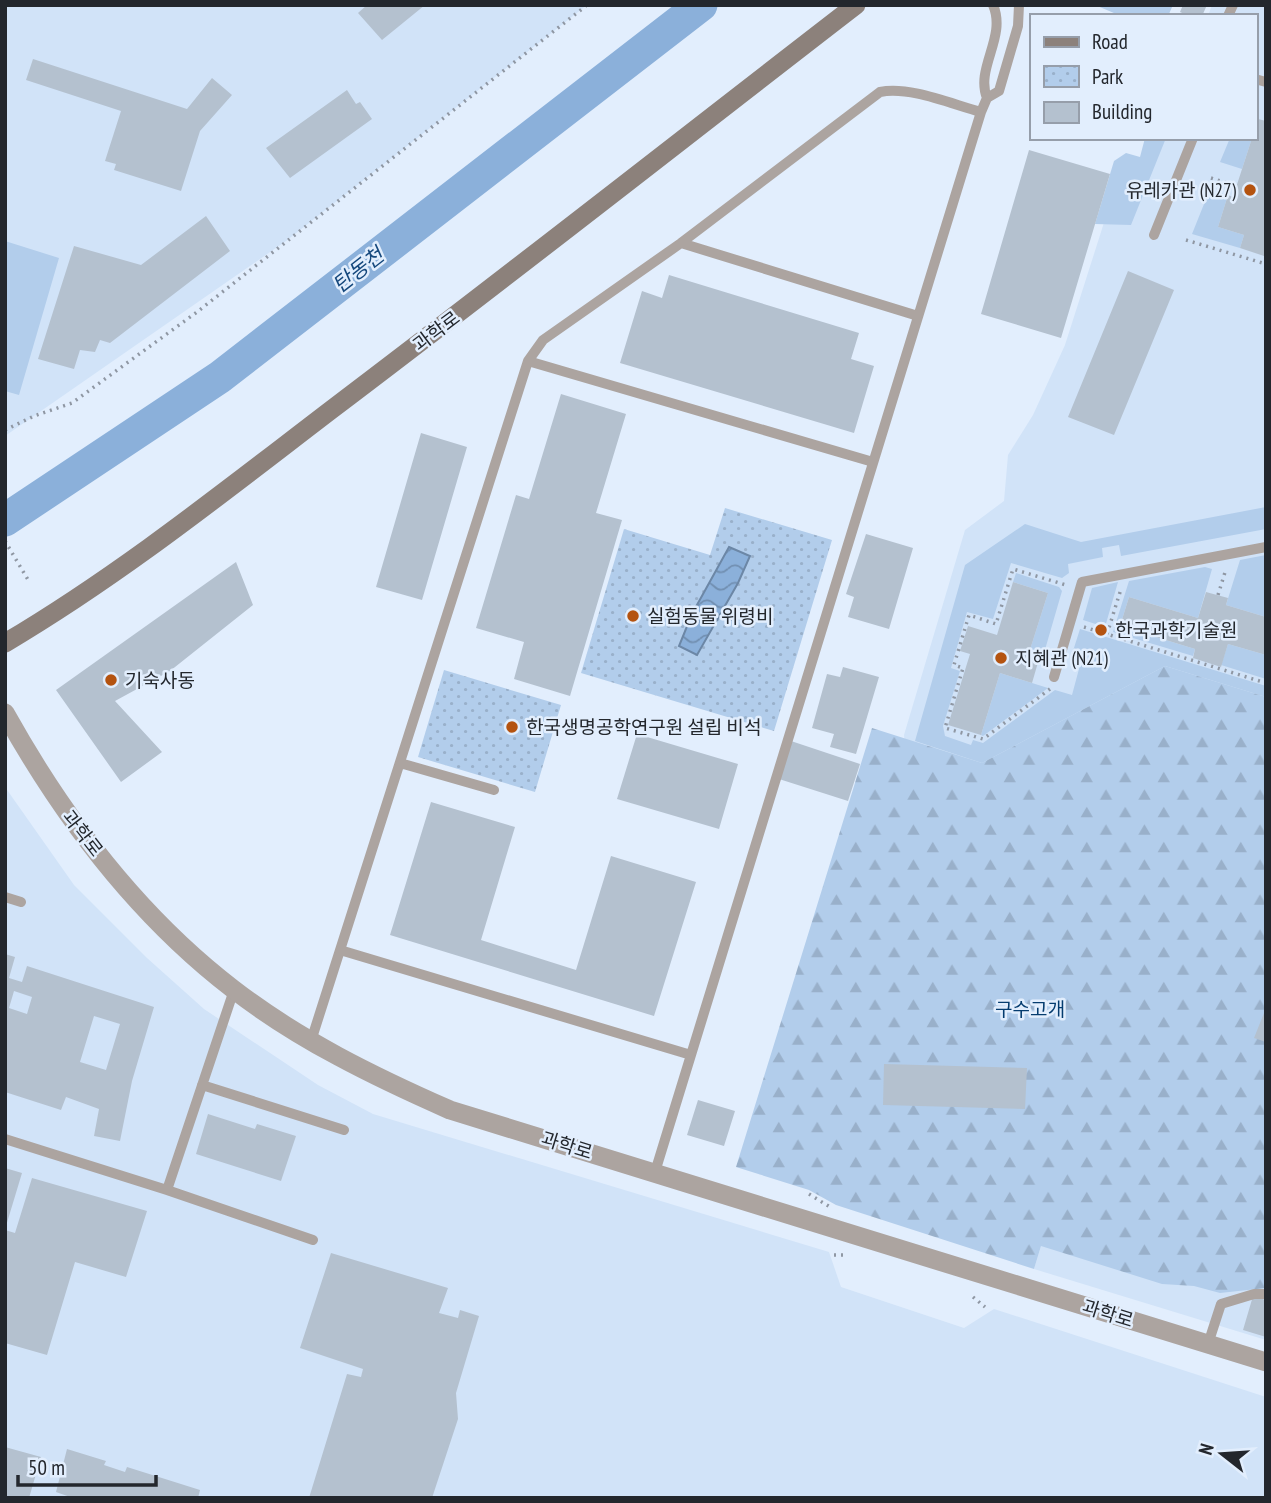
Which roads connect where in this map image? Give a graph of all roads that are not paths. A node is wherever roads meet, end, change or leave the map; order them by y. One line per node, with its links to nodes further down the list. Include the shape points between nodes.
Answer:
1 (856, 5): 13 (main road, 과학로, via 129,564)
2 (993, 5): 4 (lane, via 997,36 983,87)
3 (1019, 5): 4 (lane, via 1018,26 999,91)
4 (987, 98): 5 (lane)
5 (981, 112): 8 (lane, via 907,92 880,92); 9 (lane)
6 (1192, 140): 7 (lane)
7 (1154, 235)
8 (681, 243): 9 (lane); 10 (lane, via 543,340)
9 (918, 316): 11 (lane)
10 (528, 361): 11 (lane); 16 (lane)
11 (873, 462): 23 (lane)
12 (1266, 547): 14 (lane, via 1082,582)
13 (5, 643)
14 (1054, 677)
15 (5, 713): 21 (street, 과학로, via 68,816 130,892)
16 (400, 763): 17 (lane); 20 (lane)
17 (494, 790)
18 (5, 897): 19 (lane)
19 (21, 902)
20 (340, 950): 22 (lane); 23 (lane)
21 (234, 990): 22 (street, 과학로); 24 (lane)
22 (311, 1041): 27 (street, 과학로, via 363,1071 450,1110)
23 (691, 1055): 27 (lane)
24 (202, 1086): 25 (lane); 28 (lane)
25 (344, 1130)
26 (5, 1139): 28 (lane)
27 (655, 1172): 31 (street, 과학로)
28 (167, 1190): 29 (lane)
29 (313, 1240)
30 (1266, 1294): 31 (lane, via 1221,1304)
31 (1208, 1344): 32 (street, 과학로)
32 (1266, 1362)

